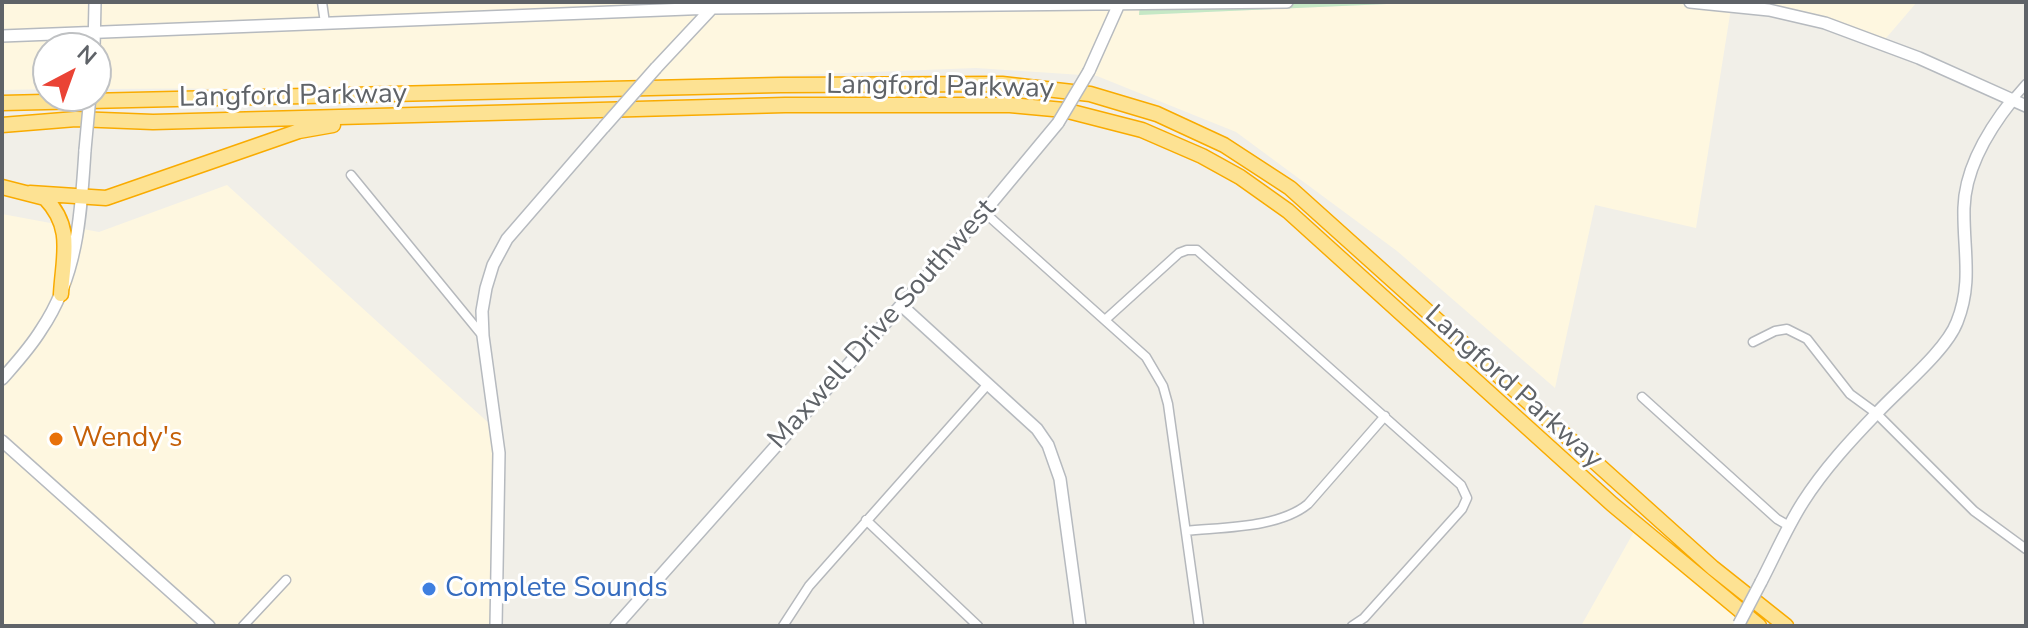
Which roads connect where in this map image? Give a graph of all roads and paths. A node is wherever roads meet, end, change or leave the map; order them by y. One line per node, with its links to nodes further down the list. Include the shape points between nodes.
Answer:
1 (95, 2): 9 (street)
2 (322, 2): 8 (street)
3 (1287, 2): 5 (street)
4 (1693, 2): 14 (street, via 1769,10 1825,23)
5 (1119, 3): 7 (street); 24 (street, Maxwell Drive Southwest, bridge, via 1089,71 1058,123)
6 (716, 5): 7 (street); 8 (street); 28 (street, bridge, via 507,239 486,288)
7 (746, 5)
8 (325, 23): 10 (street)
9 (95, 32)
10 (112, 32)
11 (32, 35): 12 (street)
12 (2, 36)
13 (2026, 84): 14 (street)
14 (2013, 99): 16 (street); 33 (street, via 1967,182 1967,276 1957,324)
15 (2, 103): 52 (highway, Langford Parkway, via 1002,84 1072,91 1137,107 1214,139 1290,188 1713,568)
16 (2026, 106)
17 (89, 112): 23 (street, bridge)
18 (385, 117): 19 (highway, Langford Parkway, via 76,119); 23 (highway, via 299,131 106,198); 51 (highway, Langford Parkway, via 965,103 1064,110 1175,142 1240,177 1288,211 1612,504)
19 (2, 125)
20 (351, 175): 28 (street)
21 (2, 187): 22 (highway)
22 (30, 193): 23 (highway); 25 (highway, via 45,198 63,223)
23 (82, 195): 25 (street, via 78,237)
24 (984, 212): 26 (street, Maxwell Drive Southwest); 27 (street)
25 (61, 294): 30 (street, via 42,329)
26 (901, 305): 31 (street); 45 (street, Maxwell Drive Southwest)
27 (1105, 320): 34 (street, via 1179,253 1197,250); 38 (street, via 1146,357 1163,386)
28 (483, 336): 44 (street, via 499,449)
29 (1753, 342): 33 (street, via 1775,331 1798,332 1850,394)
30 (2, 379)
31 (988, 384): 36 (street); 48 (street, via 1037,429 1056,461)
32 (1642, 397): 37 (street)
33 (1876, 413): 37 (street, via 1821,476); 39 (street, via 1974,511)
34 (1385, 416): 38 (street, via 1296,513); 50 (street, via 1461,485 1467,498)
35 (2, 441): 42 (street)
36 (866, 520): 46 (street, via 809,586); 47 (street)
37 (1789, 526): 41 (street, bridge)
38 (1186, 531): 49 (street)
39 (2026, 549)
40 (286, 580): 43 (street)
41 (1738, 625)
42 (209, 626)
43 (243, 626)
44 (496, 626)
45 (616, 626)
46 (783, 626)
47 (978, 626)
48 (1080, 626)
49 (1199, 626)
50 (1352, 626)
51 (1759, 626)
52 (1786, 626)

